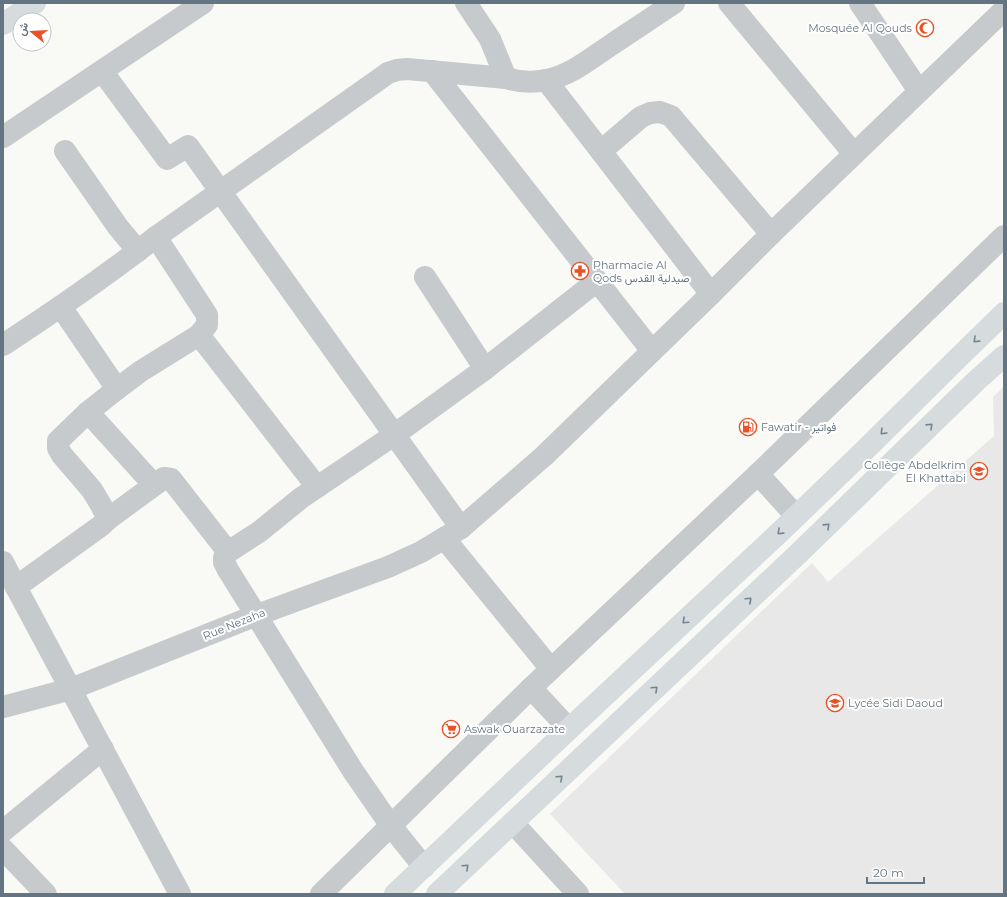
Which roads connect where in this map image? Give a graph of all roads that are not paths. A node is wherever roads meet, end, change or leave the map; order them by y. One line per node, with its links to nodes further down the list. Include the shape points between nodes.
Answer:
1 (35, 3): 8 (main road)
2 (203, 3): 9 (street)
3 (466, 3): 11 (street, via 490,39)
4 (674, 3): 12 (street, via 579,66)
5 (729, 3): 17 (street)
6 (862, 4): 13 (street)
7 (1004, 10): 13 (street, Rue Nezaha)
8 (3, 24)
9 (102, 71): 14 (street); 18 (street, via 167,160 188,146)
10 (432, 71): 11 (street); 18 (street, via 407,69 388,73); 24 (street)
11 (506, 78): 12 (street, via 533,82)
12 (546, 80): 16 (street)
13 (920, 91): 17 (street, Rue Nezaha)
14 (3, 137)
15 (65, 151): 22 (street, via 118,227)
16 (601, 151): 19 (street, via 641,117 660,112 671,116); 25 (street)
17 (854, 154): 19 (street, Rue Nezaha)
18 (220, 191): 21 (street); 35 (street)
19 (771, 234): 25 (street, Rue Nezaha)
20 (1004, 236): 36 (street)
21 (156, 237): 22 (street); 28 (street, via 207,316 207,326)
22 (138, 251): 26 (street)
23 (425, 277): 32 (street)
24 (597, 281): 30 (street); 32 (street)
25 (711, 294): 30 (street, Rue Nezaha)
26 (62, 307): 29 (street); 33 (street)
27 (1004, 314): 39 (main road, one-way to 39)
28 (199, 335): 33 (street); 38 (street)
29 (3, 345)
30 (652, 352): 41 (street, Rue Nezaha, via 544,456)
31 (1004, 356): 53 (main road, one-way to 31)
32 (485, 369): 35 (street)
33 (117, 389): 34 (street)
34 (88, 412): 37 (street); 40 (street, via 58,441 58,448 92,490)
35 (394, 435): 38 (street); 41 (street)
36 (758, 474): 39 (street); 46 (street)
37 (154, 485): 40 (street); 42 (street, via 164,478 171,479)
38 (317, 487): 42 (street, via 259,532)
39 (796, 516): 50 (main road, one-way to 50)
40 (108, 519): 44 (street)
41 (452, 533): 45 (street, Rue Nezaha, via 421,552 388,567); 46 (street)
42 (228, 552): 45 (street, via 224,562)
43 (3, 562): 44 (street)
44 (16, 587): 48 (street)
45 (256, 614): 48 (street, Rue Nezaha); 54 (street, via 353,771)
46 (551, 669): 47 (street)
47 (531, 688): 50 (street); 54 (street)
48 (71, 689): 49 (street, Rue Nezaha); 51 (street)
49 (3, 707)
50 (569, 729): 52 (main road)
51 (103, 749): 55 (street); 60 (street)
52 (493, 801): 53 (main road); 57 (main road)
53 (513, 822): 62 (main road, one-way to 53); 63 (street)
54 (391, 826): 57 (street); 58 (street)
55 (3, 831)
56 (3, 849): 59 (street)
57 (424, 867): 61 (main road)
58 (324, 893)
59 (46, 894)
60 (180, 894)
61 (395, 894)
62 (437, 894)
63 (578, 894)

